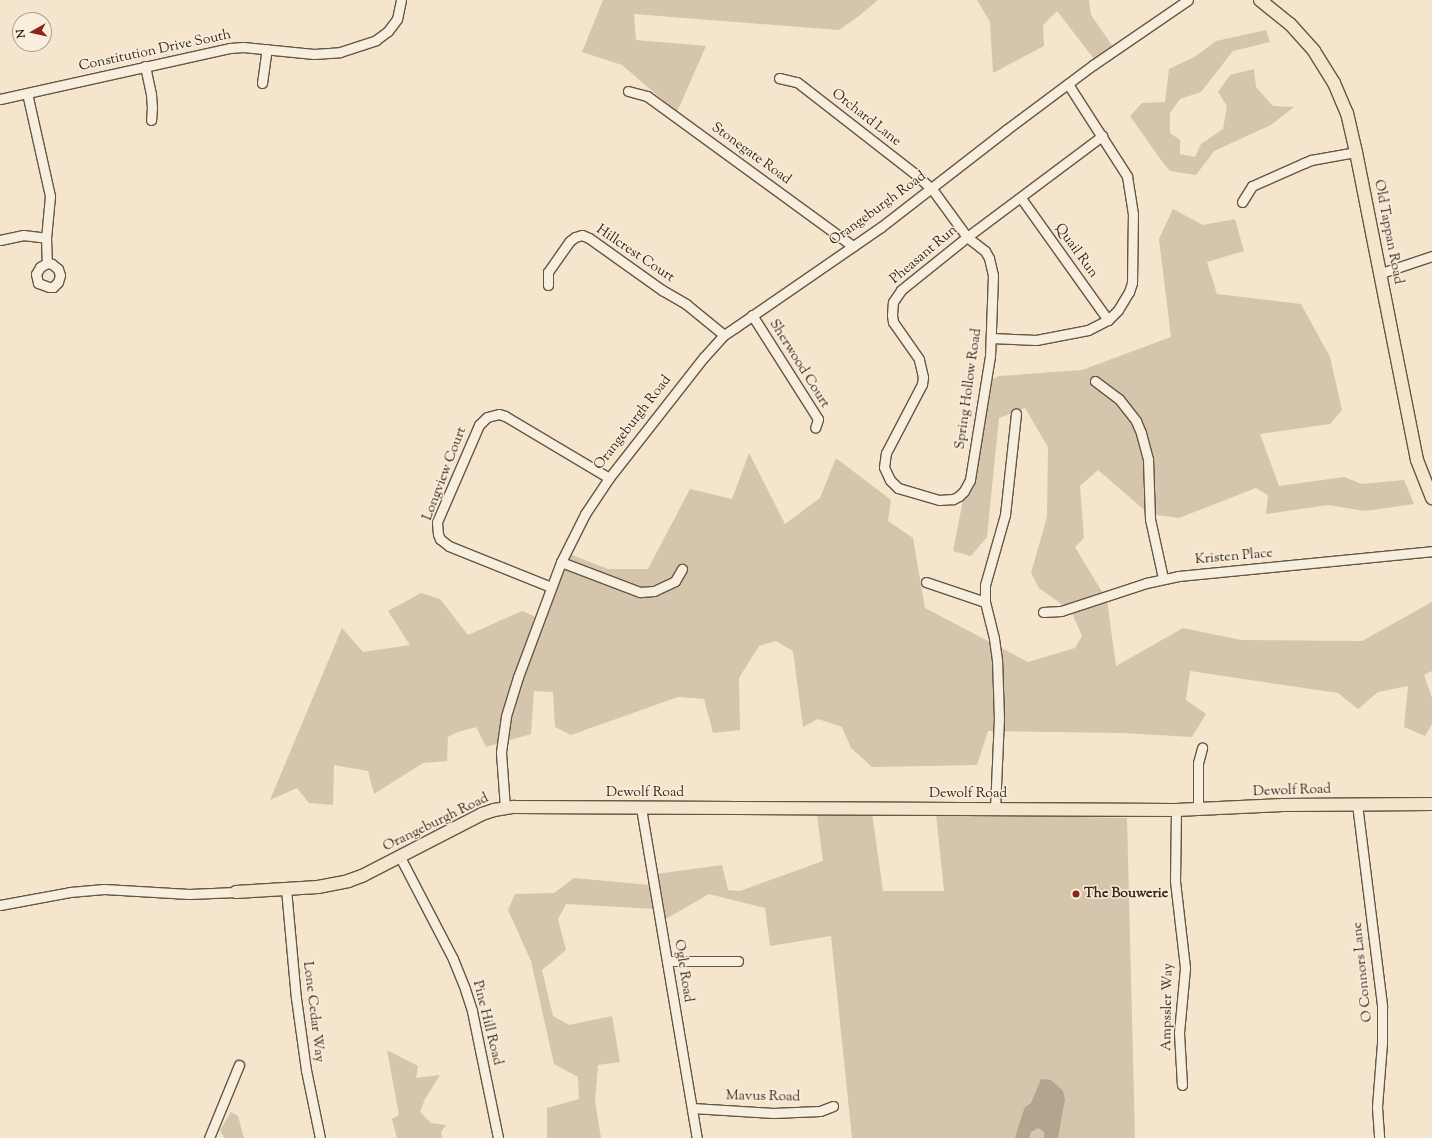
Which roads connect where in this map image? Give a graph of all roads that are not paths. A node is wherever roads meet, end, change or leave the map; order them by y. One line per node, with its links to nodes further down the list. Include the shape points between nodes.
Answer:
1 (401, 0): 4 (street, Constitution Drive South, via 397,19 388,31 376,40 359,47 328,54)
2 (1188, 0): 8 (street, Orangeburgh Road)
3 (1260, 0): 14 (main road, Old Tappan Road, via 1303,37 1325,67 1347,113)
4 (266, 49): 5 (street, Constitution Drive South, via 230,48); 7 (street)
5 (144, 66): 10 (street, Constitution Drive South); 12 (street, via 151,94)
6 (779, 78): 15 (street, Orchard Lane, via 797,82)
7 (262, 83)
8 (1068, 84): 13 (street); 15 (street, Orangeburgh Road)
9 (628, 91): 21 (street, Stonegate Road, via 647,96)
10 (27, 93): 11 (street, Constitution Drive South); 19 (street, via 50,196)
11 (0, 99)
12 (151, 120)
13 (1102, 136): 16 (street, Pheasant Run); 27 (street, via 1127,176 1134,227 1132,283 1124,301)
14 (1356, 152): 17 (street, via 1304,163 1252,186); 24 (main road, Old Tappan Road)
15 (932, 189): 18 (street, Spring Hollow Road); 21 (street, Orangeburgh Road)
16 (1020, 198): 18 (street, Pheasant Run); 27 (street, Quail Run)
17 (1242, 202)
18 (967, 237): 29 (street, Spring Hollow Road, via 985,251 992,266); 34 (street, Pheasant Run, via 901,290 892,308 893,322 919,359 923,377 922,384 886,453 884,467 894,485)
19 (46, 238): 20 (street, via 23,236); 23 (street)
20 (0, 240)
21 (853, 246): 26 (street, Orangeburgh Road)
22 (1432, 256): 24 (street)
23 (47, 263)
24 (1381, 273): 35 (main road, Old Tappan Road, via 1417,460)
25 (548, 285): 28 (street, Hillcrest Court, via 548,272 570,241 582,235 686,304)
26 (752, 315): 28 (street, Orangeburgh Road); 32 (street, Sherwood Court, via 818,420)
27 (1108, 320): 29 (street, via 1088,330 1050,338)
28 (724, 335): 33 (street, Orangeburgh Road)
29 (991, 338): 34 (street, Spring Hollow Road, via 968,486 959,496 946,500)
30 (1095, 382): 39 (street, via 1119,399 1136,421 1141,433 1148,459 1150,518)
31 (1016, 414): 42 (street, via 1005,515 984,585)
32 (815, 428)
33 (609, 478): 37 (street, Orangeburgh Road, via 585,514); 41 (street, Longview Court, via 505,416 499,414 488,417 479,425 437,522 440,539 449,546)
34 (918, 494)
35 (1432, 498)
36 (1432, 551): 39 (street, Kristen Place)
37 (561, 562): 38 (street, via 640,592 654,591 675,581); 41 (street, Orangeburgh Road)
38 (682, 569)
39 (1163, 578): 43 (street, Kristen Place, via 1061,611)
40 (926, 582): 42 (street)
41 (551, 587): 47 (street, Orangeburgh Road, via 506,716 501,752)
42 (985, 602): 49 (street, via 997,660 999,719)
43 (1043, 612)
44 (1202, 748): 51 (street, via 1198,764)
45 (1357, 804): 46 (main road, Dewolf Road); 51 (main road, Dewolf Road); 66 (street, O Connors Lane, via 1382,1006 1377,1107)
46 (1432, 804)
47 (505, 808): 48 (main road, Dewolf Road); 52 (main road, Orangeburgh Road, via 482,814)
48 (641, 808): 49 (main road, Dewolf Road); 56 (street, Ogle Road)
49 (995, 809): 50 (main road, Dewolf Road)
50 (1176, 810): 51 (main road, Dewolf Road); 59 (street, Ampssler Way, via 1176,881 1185,968 1179,1033)
51 (1198, 810)
52 (400, 857): 53 (main road, Orangeburgh Road, via 348,881 318,888); 64 (street, Pine Hill Road, via 453,959 468,995)
53 (286, 889): 54 (main road, Orangeburgh Road); 63 (street, Lone Cedar Way, via 306,1070)
54 (236, 892): 55 (street, via 189,894 104,889 70,892)
55 (0, 905)
56 (667, 961): 57 (street); 61 (street, Ogle Road)
57 (738, 961)
58 (239, 1065): 62 (street)
59 (1182, 1085)
60 (833, 1106): 61 (street, Mavus Road, via 820,1111 773,1113)
61 (692, 1108): 65 (street, Ogle Road)
62 (209, 1138)
63 (320, 1138)
64 (498, 1138)
65 (697, 1138)
66 (1379, 1138)

